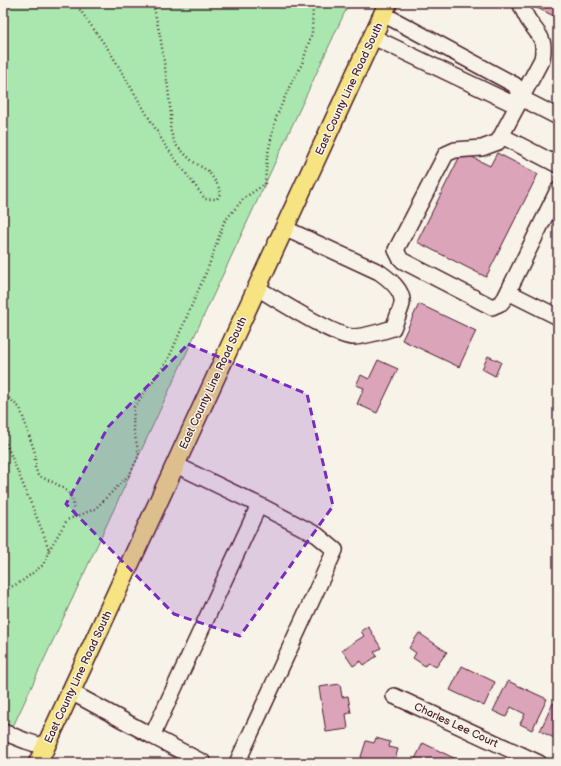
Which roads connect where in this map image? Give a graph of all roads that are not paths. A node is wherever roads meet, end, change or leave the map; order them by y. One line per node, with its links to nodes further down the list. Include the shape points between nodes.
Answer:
1 (520, 3): 4 (street, via 529,21 539,33 543,50 542,59)
2 (386, 9): 3 (main road, East County Line Road South); 4 (street, via 515,85)
3 (373, 37): 4 (street, via 509,102); 9 (main road, East County Line Road South)
4 (521, 98): 5 (street); 6 (street)
5 (558, 117)
6 (502, 136): 7 (street); 11 (street, via 498,142 482,148 454,150 446,154 396,250 403,261 492,307 501,304)
7 (558, 165)
8 (558, 190): 11 (street)
9 (284, 228): 10 (main road, East County Line Road South); 10 (street, via 379,272 391,281 399,291 402,303 393,328 352,337 332,331)
10 (257, 288): 13 (main road, East County Line Road South)
11 (508, 292): 12 (street)
12 (558, 317)
13 (176, 465): 14 (street); 15 (main road, East County Line Road South)
14 (259, 505): 18 (street); 21 (street, via 317,535 335,550)
15 (71, 692): 18 (street); 19 (main road, East County Line Road South)
16 (394, 696): 22 (street, Charles Lee Court)
17 (3, 732): 19 (street, via 26,741)
18 (152, 736): 20 (street)
19 (42, 755)
20 (204, 763)
21 (237, 763)
22 (539, 763)

